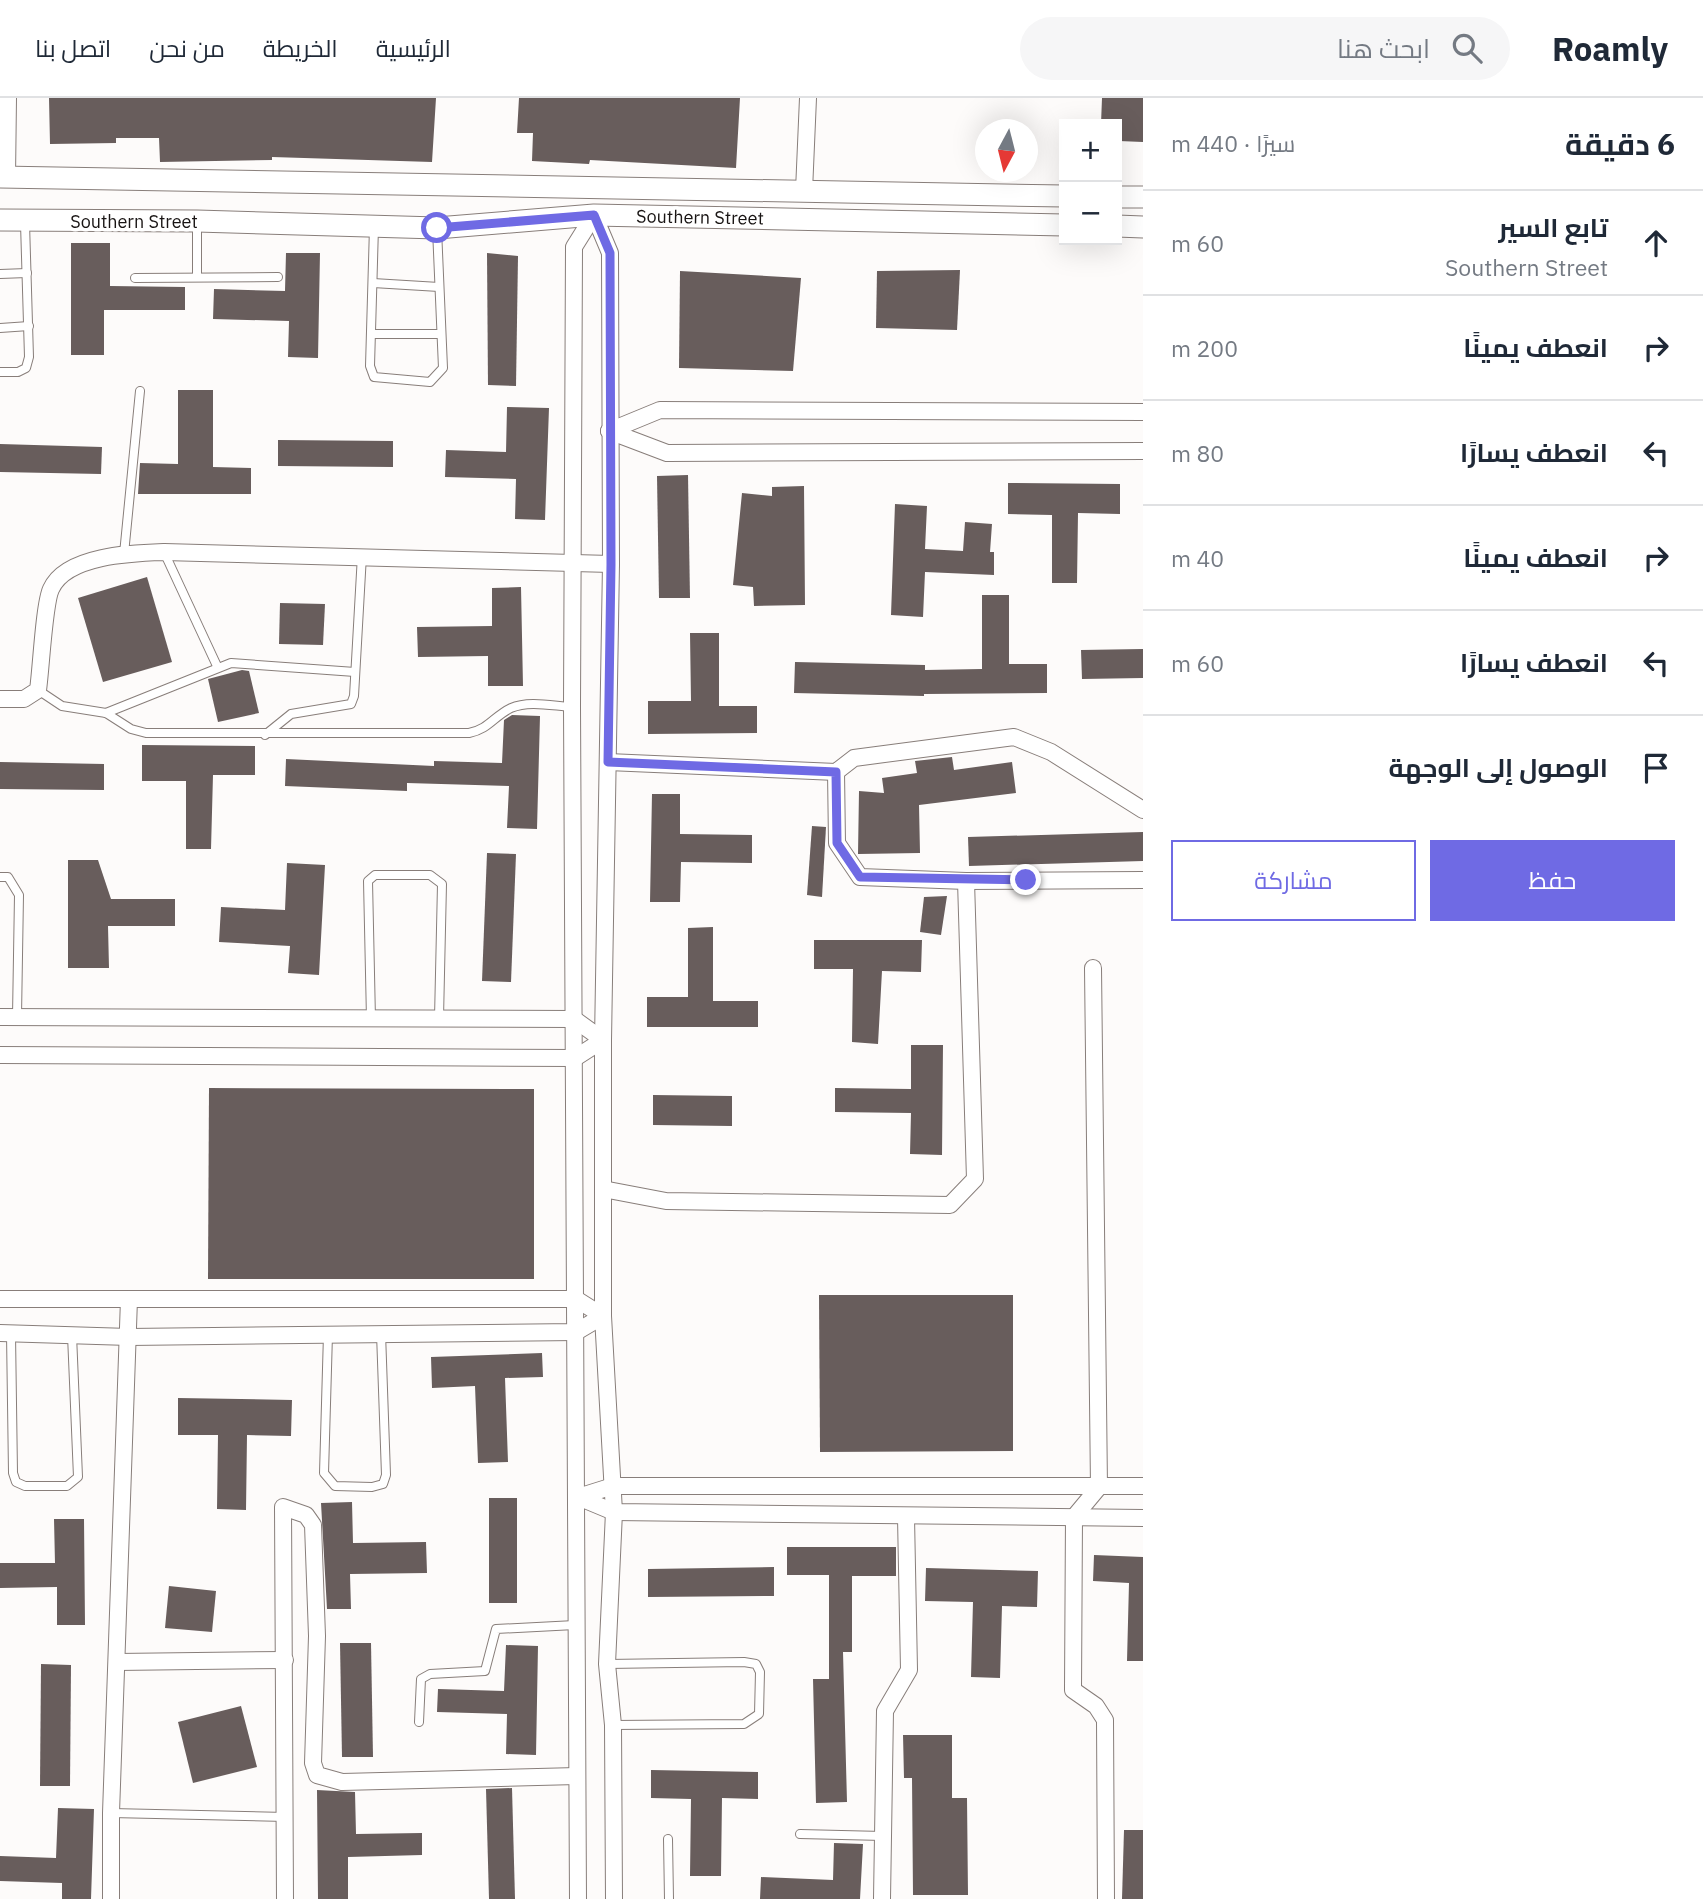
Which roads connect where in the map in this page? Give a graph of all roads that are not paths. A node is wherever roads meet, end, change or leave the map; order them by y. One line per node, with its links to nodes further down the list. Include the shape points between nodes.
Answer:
1 (8, 98): 3 (street)
2 (808, 98): 4 (street)
3 (3, 177): 4 (main road, Southern Street)
4 (804, 191): 5 (main road, Southern Street)
5 (1059, 196)
6 (1122, 197): 7 (main road)
7 (1143, 197)
8 (594, 215): 13 (main road, Southern Street); 16 (main road, Southern Street); 31 (street, via 610,253); 36 (street, via 574,247)
9 (0, 220): 10 (main road, Southern Street)
10 (25, 220): 11 (main road, Southern Street); 17 (lane)
11 (197, 220): 12 (main road, Southern Street); 19 (lane)
12 (374, 224): 16 (main road, Southern Street); 22 (lane)
13 (1059, 225)
14 (1122, 226): 15 (main road)
15 (1143, 227)
16 (437, 228): 23 (lane)
17 (27, 272): 18 (lane); 24 (lane)
18 (0, 274)
19 (197, 277): 20 (lane); 21 (lane)
20 (278, 277)
21 (135, 278)
22 (373, 283): 23 (lane); 26 (lane)
23 (439, 287): 27 (lane)
24 (29, 326): 25 (lane); 28 (lane, via 26,368)
25 (0, 328)
26 (371, 334): 27 (lane); 27 (lane, via 374,377 430,382 443,368)
27 (441, 334)
28 (0, 372)
29 (140, 391): 34 (lane)
30 (1143, 412): 31 (street, via 660,410)
31 (609, 431): 32 (street, via 667,453); 37 (street)
32 (1143, 451)
33 (164, 552): 34 (street); 35 (street); 38 (lane)
34 (124, 554): 40 (street, via 76,566 50,589)
35 (362, 555): 36 (street); 39 (lane)
36 (573, 562): 37 (street); 42 (street)
37 (611, 564): 45 (street)
38 (217, 666): 39 (lane, via 252,664); 43 (lane)
39 (355, 672): 44 (lane, via 351,704 291,714)
40 (38, 690): 41 (street, via 24,699); 43 (lane, via 73,710)
41 (0, 699)
42 (572, 707): 44 (lane, via 519,706 483,730 469,733); 56 (street)
43 (106, 713): 44 (lane, via 146,733)
44 (265, 735)
45 (608, 762): 46 (street); 57 (street)
46 (836, 772): 47 (street, via 854,758 1014,737 1051,752); 50 (street, via 837,843 860,877)
47 (1143, 810)
48 (0, 877): 52 (lane, via 8,877 19,895)
49 (1143, 880): 50 (street)
50 (966, 881): 60 (street, via 975,1179 950,1205 666,1201)
51 (1093, 968): 73 (street)
52 (17, 1016): 53 (street); 55 (street)
53 (0, 1017)
54 (439, 1018): 55 (street); 55 (lane, via 442,884 430,875 375,874 368,881); 56 (street)
55 (371, 1019)
56 (574, 1019): 57 (street); 59 (street)
57 (603, 1040): 59 (street); 60 (street)
58 (0, 1055): 59 (street)
59 (575, 1058): 63 (street)
60 (603, 1189): 64 (street)
61 (0, 1299): 62 (street)
62 (129, 1299): 63 (street); 70 (street)
63 (576, 1299): 64 (street); 65 (street)
64 (603, 1316): 65 (street); 71 (street)
65 (576, 1332): 66 (street); 74 (street)
66 (381, 1333): 68 (street); 68 (lane, via 386,1475 383,1484 372,1487 335,1486 324,1473)
67 (6, 1334): 69 (street); 69 (lane, via 13,1473 16,1482 26,1486 67,1486 78,1477)
68 (328, 1334): 70 (street)
69 (72, 1335): 70 (street)
70 (129, 1337): 81 (street)
71 (613, 1486): 73 (street); 74 (street); 75 (street)
72 (1143, 1486): 73 (street)
73 (1099, 1487): 77 (street)
74 (578, 1497): 75 (street); 79 (street)
75 (614, 1512): 76 (street); 82 (street)
76 (906, 1517): 77 (street); 89 (street, via 909,1670 885,1711)
77 (1074, 1517): 78 (street); 97 (street, via 1073,1690 1096,1706 1105,1720)
78 (1143, 1518)
79 (575, 1625): 83 (lane, via 496,1629 485,1671 430,1674 421,1679); 85 (street)
80 (285, 1660): 81 (street); 85 (street, via 284,1507 306,1514 313,1525 317,1636 313,1763 317,1775 342,1782); 87 (street)
81 (117, 1662): 86 (street)
82 (607, 1664): 84 (street); 84 (lane, via 744,1662 756,1664 760,1672 759,1714 744,1724)
83 (419, 1722)
84 (613, 1725): 94 (street)
85 (577, 1776): 93 (street)
86 (111, 1813): 87 (lane); 91 (street)
87 (286, 1817): 92 (street)
88 (800, 1834): 89 (lane)
89 (883, 1836): 96 (street)
90 (668, 1839): 95 (lane)
91 (111, 1899)
92 (285, 1899)
93 (578, 1899)
94 (614, 1899)
95 (669, 1899)
96 (882, 1899)
97 (1106, 1899)

